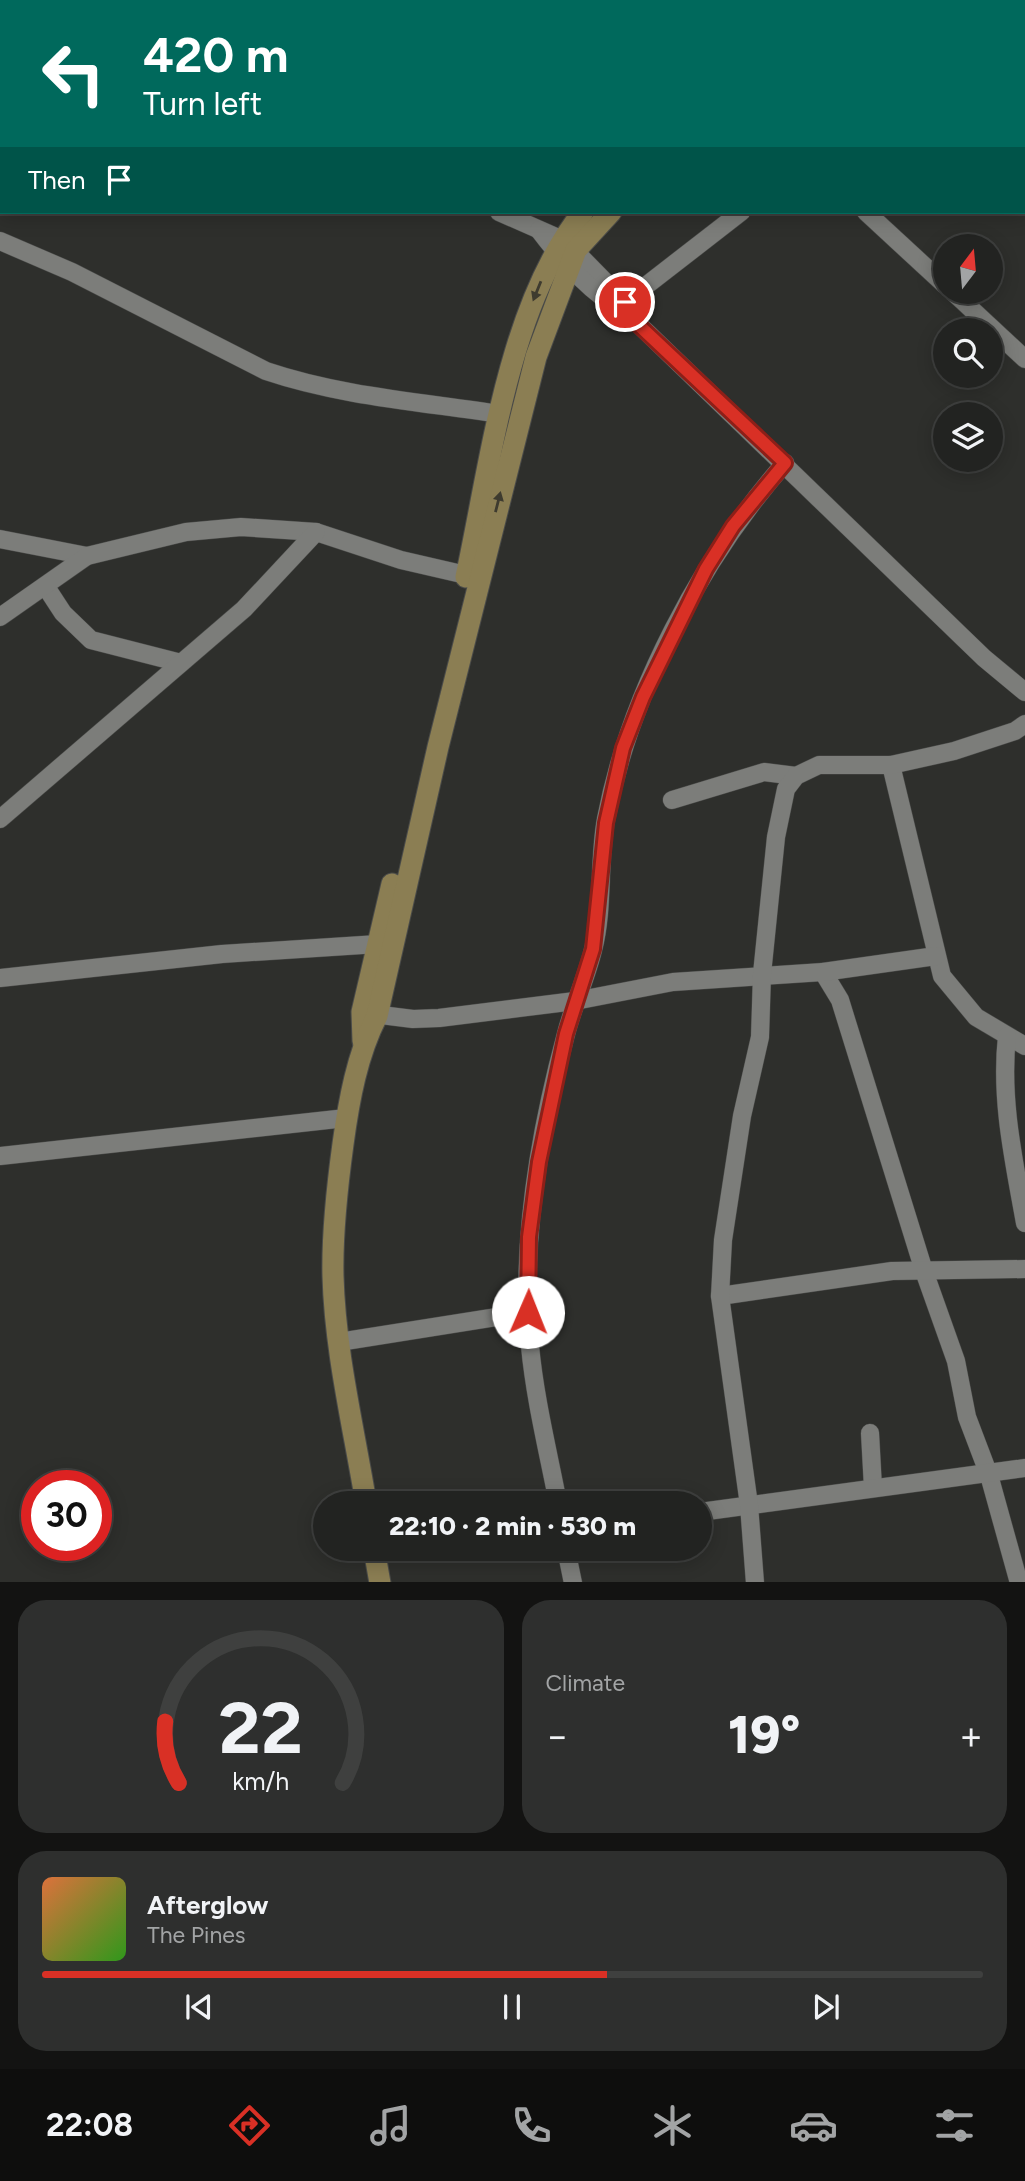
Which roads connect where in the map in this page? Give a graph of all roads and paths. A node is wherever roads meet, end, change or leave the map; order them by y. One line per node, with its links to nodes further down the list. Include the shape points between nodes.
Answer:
1 (503, 214): 7 (street, via 539,230)
2 (582, 214): 7 (main road)
3 (609, 214): 7 (main road)
4 (739, 214): 10 (street)
5 (868, 214): 8 (street)
6 (0, 241): 12 (street, via 291,380)
7 (567, 253): 10 (street, via 607,303); 12 (main road, one-way to 12, via 537,288); 33 (main road, one-way to 7, via 516,427)
8 (933, 274)
9 (966, 304): 11 (street)
10 (627, 309): 13 (street)
11 (1025, 359)
12 (499, 414): 17 (main road)
13 (785, 463): 21 (street, via 984,658); 32 (street, via 733,526 706,569 623,748 606,823 593,949)
14 (316, 531): 16 (street, via 241,527 186,532); 17 (street, via 401,560); 20 (street, via 244,609)
15 (0, 539): 16 (street)
16 (87, 556): 18 (street)
17 (466, 575): 27 (main road)
18 (46, 587): 19 (street); 20 (street, via 63,613 91,640)
19 (0, 617)
20 (181, 663): 26 (street)
21 (1025, 692)
22 (1025, 724): 23 (street, via 954,751)
23 (891, 765): 24 (street, via 819,765); 28 (street)
24 (796, 776): 25 (street, via 764,772); 30 (street, via 782,802)
25 (672, 800)
26 (0, 819)
27 (378, 944): 31 (street, via 222,954); 33 (main road)
28 (936, 956): 29 (street); 34 (street, via 942,976 976,1017)
29 (823, 972): 30 (street); 40 (street, via 844,1014)
30 (761, 974): 32 (street, via 673,982); 41 (street, via 760,1037 723,1240)
31 (0, 978)
32 (575, 1001): 33 (street, via 439,1018); 42 (street, via 539,1162 529,1237)
33 (369, 1014): 36 (main road)
34 (1007, 1036): 35 (street); 38 (street, via 1007,1123)
35 (1025, 1046)
36 (346, 1118): 37 (street); 43 (main road, via 333,1236)
37 (0, 1156)
38 (1025, 1223)
39 (1025, 1269): 40 (street)
40 (924, 1271): 41 (street, via 892,1271); 46 (street)
41 (720, 1296): 50 (street)
42 (528, 1312): 43 (street); 49 (street)
43 (339, 1342): 48 (main road)
44 (870, 1433): 47 (street)
45 (1025, 1468): 46 (street)
46 (989, 1475): 47 (street); 57 (street)
47 (873, 1488): 50 (street)
48 (364, 1491)
49 (556, 1491)
50 (749, 1505): 51 (street); 56 (street)
51 (712, 1510)
52 (376, 1561): 54 (main road)
53 (568, 1561): 55 (street)
54 (380, 1582)
55 (573, 1582)
56 (755, 1582)
57 (1019, 1582)

